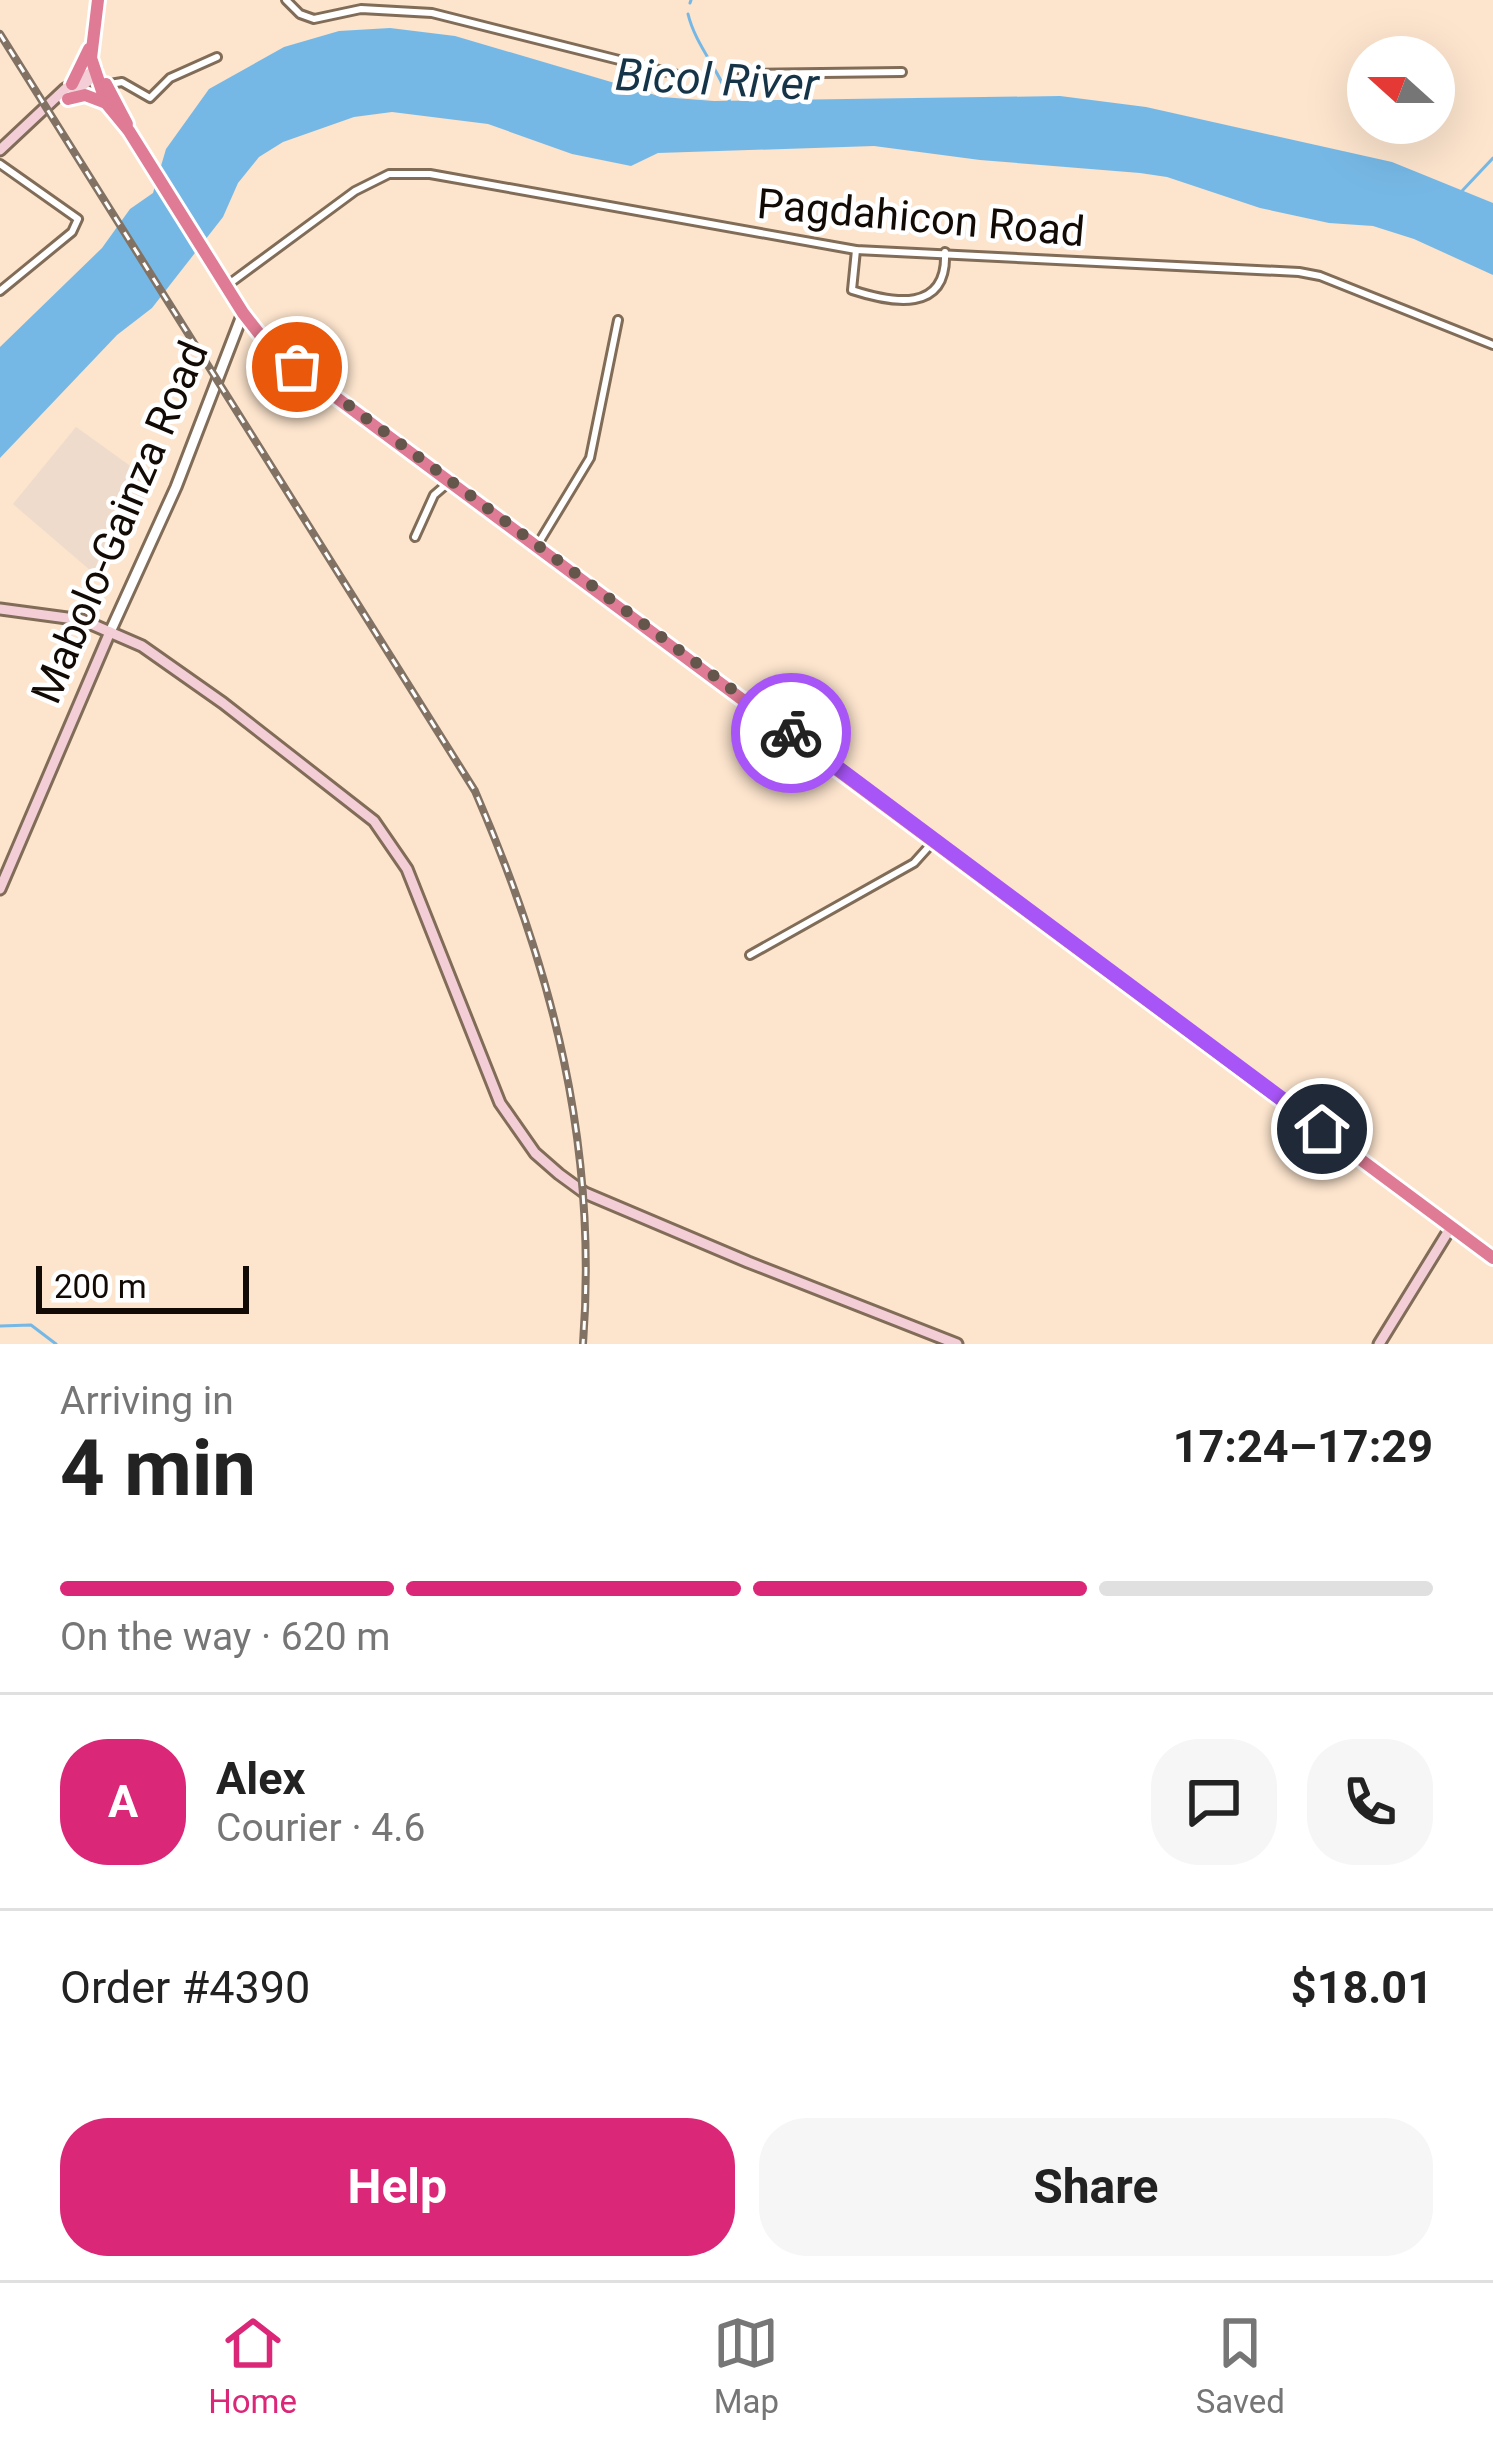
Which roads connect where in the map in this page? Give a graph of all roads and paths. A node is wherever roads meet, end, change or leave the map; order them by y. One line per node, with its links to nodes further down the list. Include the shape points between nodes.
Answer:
1 (286, 0): 7 (street, via 314,19 361,9 432,13)
2 (97, 3): 3 (highway); 6 (highway)
3 (92, 36): 6 (highway); 9 (highway)
4 (217, 57): 6 (street, via 170,78 150,98)
5 (902, 72): 8 (street)
6 (99, 73): 9 (main road); 10 (main road); 11 (highway); 13 (highway)
7 (675, 74)
8 (742, 74)
9 (72, 84): 12 (main road)
10 (68, 99): 11 (highway, via 85,94); 12 (main road)
11 (106, 103): 13 (highway)
12 (47, 108): 14 (main road)
13 (129, 131): 18 (highway)
14 (0, 150)
15 (0, 164): 19 (street, via 78,219)
16 (856, 250): 17 (street, Pagdahicon Road); 17 (street, via 852,290 893,303 938,284); 18 (street, Pagdahicon Road, via 430,174 388,174)
17 (945, 252): 22 (street, Pagdahicon Road, via 1299,272)
18 (226, 286): 20 (highway)
19 (0, 291)
20 (243, 313): 23 (highway, via 271,349); 27 (street, Mabolo-Gainza Road)
21 (618, 320): 25 (street, via 590,458)
22 (1493, 345)
23 (451, 480): 24 (street, via 434,495); 25 (highway)
24 (415, 537)
25 (538, 544): 28 (highway)
26 (0, 609): 27 (main road, via 82,620)
27 (110, 632): 29 (main road, Mabolo-Gainza Road); 33 (main road, via 180,671 374,821 407,869 500,1103 559,1174 748,1262)
28 (938, 843): 30 (street); 31 (highway)
29 (0, 889)
30 (750, 955)
31 (1451, 1227): 32 (highway); 34 (main road)
32 (1493, 1258)
33 (957, 1344)
34 (1379, 1344)

